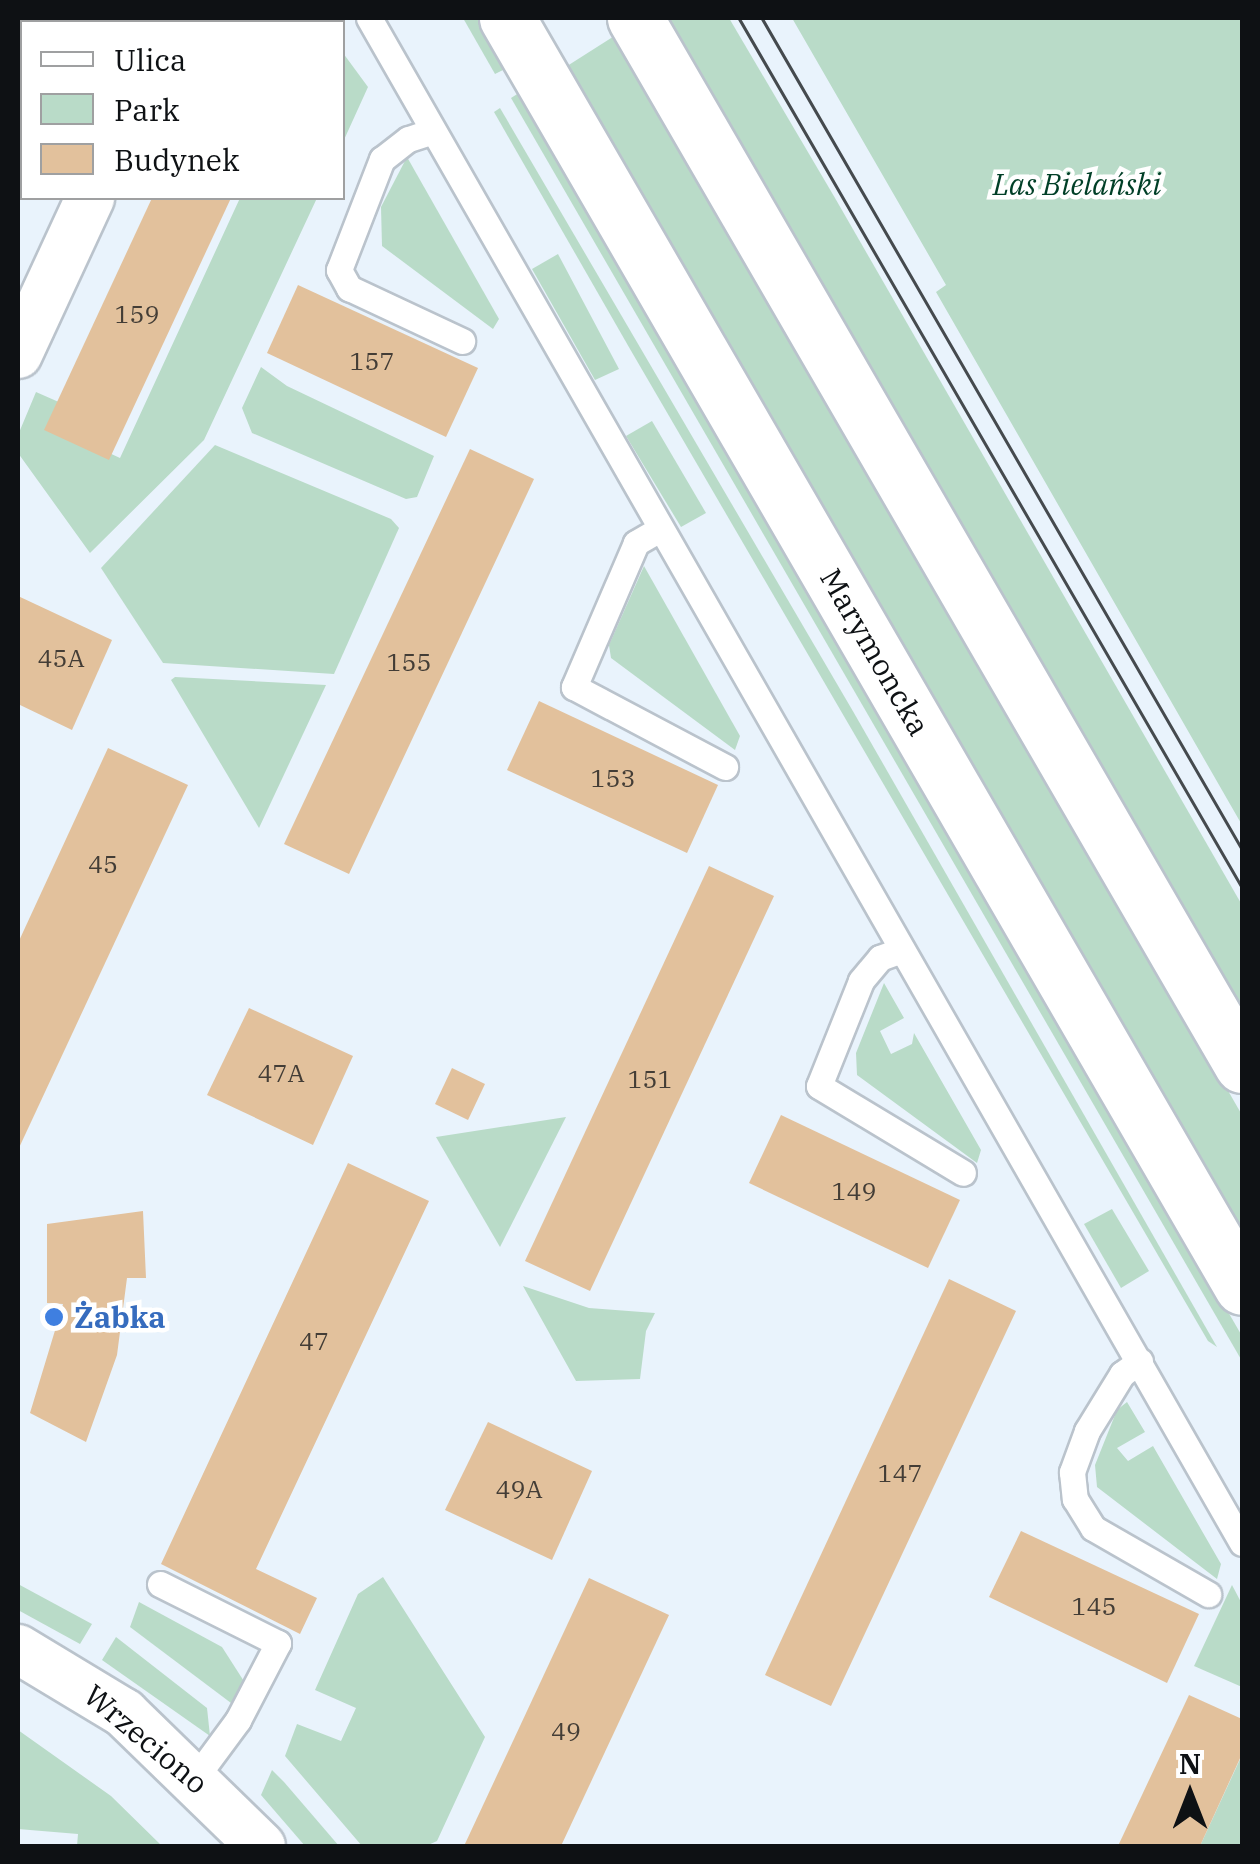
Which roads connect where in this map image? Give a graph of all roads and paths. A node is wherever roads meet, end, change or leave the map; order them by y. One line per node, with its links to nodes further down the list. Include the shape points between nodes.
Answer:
1 (369, 18): 4 (lane)
2 (507, 18): 14 (main road, Marymoncka)
3 (635, 18): 12 (main road)
4 (433, 132): 7 (lane, via 408,138 382,159 339,270 349,288); 9 (lane)
5 (89, 200): 6 (street)
6 (31, 286): 8 (street)
7 (462, 341)
8 (18, 354)
9 (660, 529): 10 (lane, via 636,543 574,687); 11 (lane)
10 (724, 767)
11 (899, 950): 13 (lane, via 880,958 861,981 819,1086); 15 (lane)
12 (1242, 1065)
13 (963, 1172)
14 (1242, 1287)
15 (1140, 1361): 16 (lane); 18 (lane, via 1122,1374 1087,1431 1072,1472 1075,1499 1093,1528)
16 (1242, 1543)
17 (160, 1584): 20 (lane, via 278,1643 238,1720)
18 (1208, 1594)
19 (18, 1649): 20 (street, Wrzeciono, via 124,1713)
20 (196, 1778): 21 (street, Wrzeciono)
21 (261, 1846)

